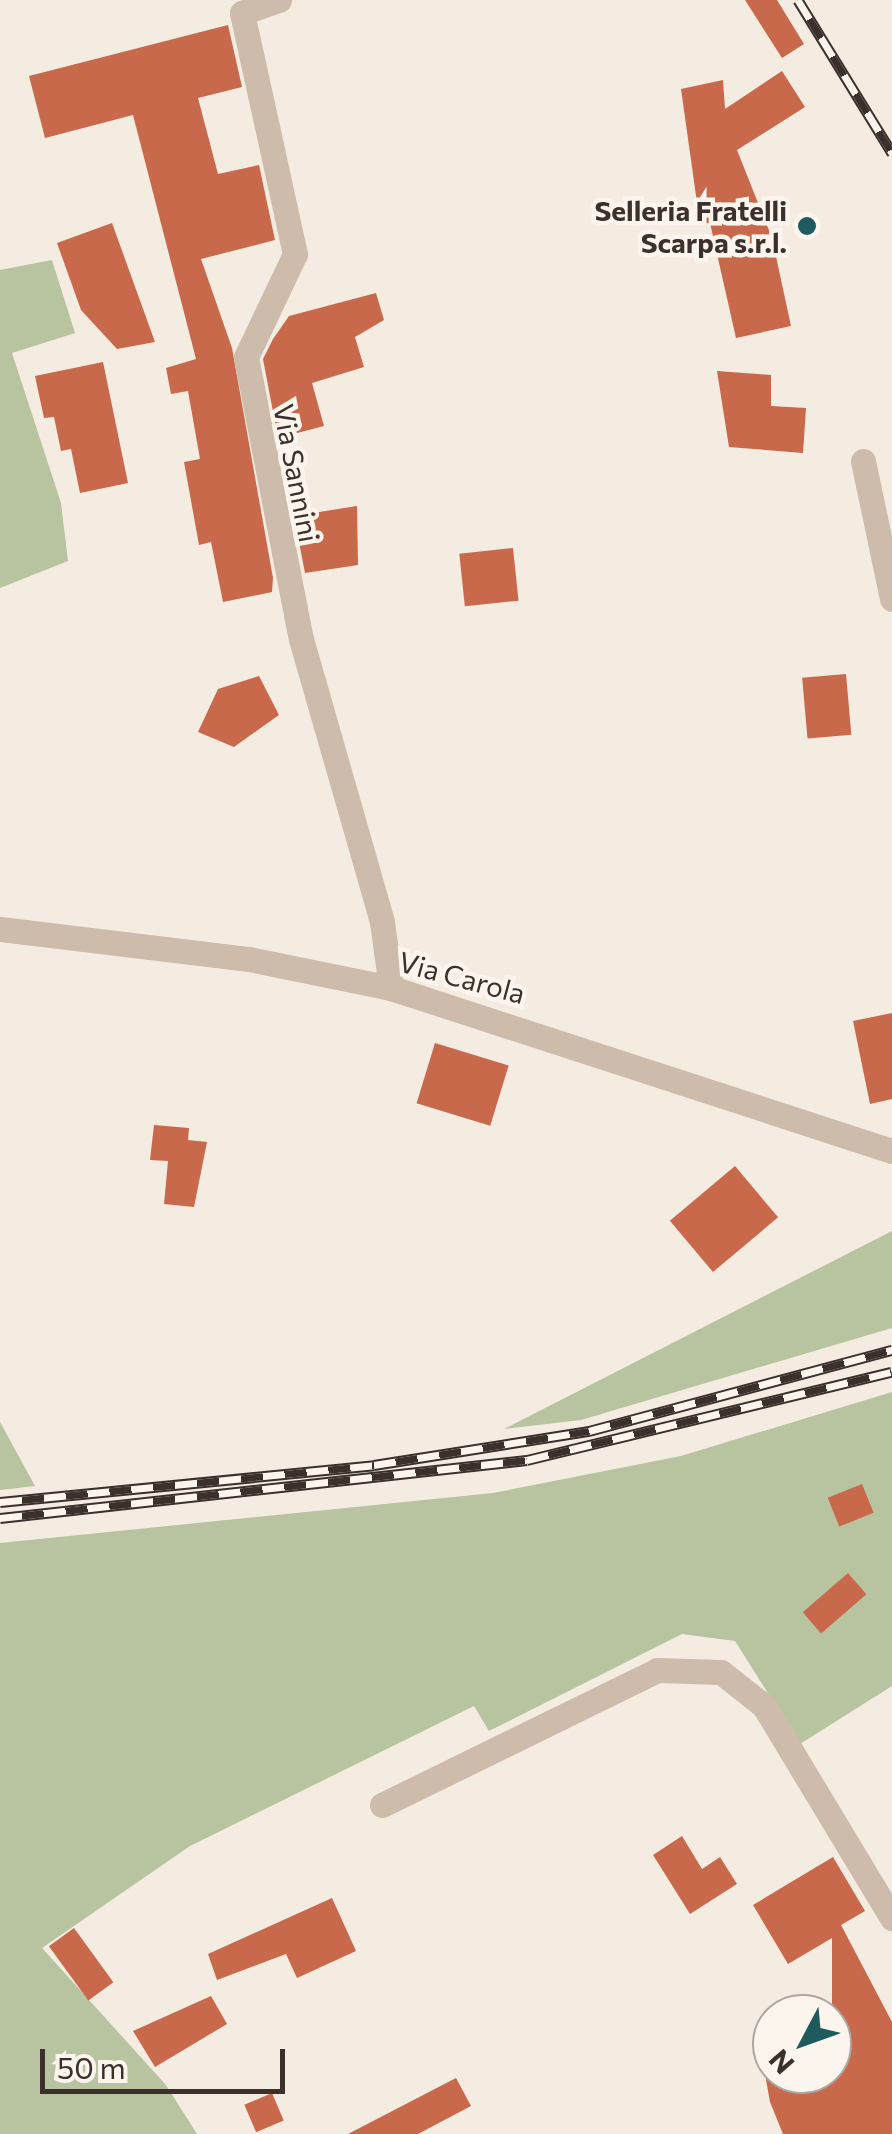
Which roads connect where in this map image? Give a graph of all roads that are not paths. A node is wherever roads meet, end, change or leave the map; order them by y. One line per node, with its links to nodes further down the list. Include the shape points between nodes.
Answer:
1 (279, 0): 5 (street, Via Sannini, via 242,13 294,254 246,357 293,602 382,922)
2 (863, 461): 3 (street)
3 (892, 599)
4 (0, 929): 5 (street, Via Carola, via 249,959)
5 (391, 988): 6 (street, Via Carola)
6 (892, 1151)
7 (382, 1805): 8 (street, via 657,1670 721,1672 764,1706)
8 (892, 1918)

